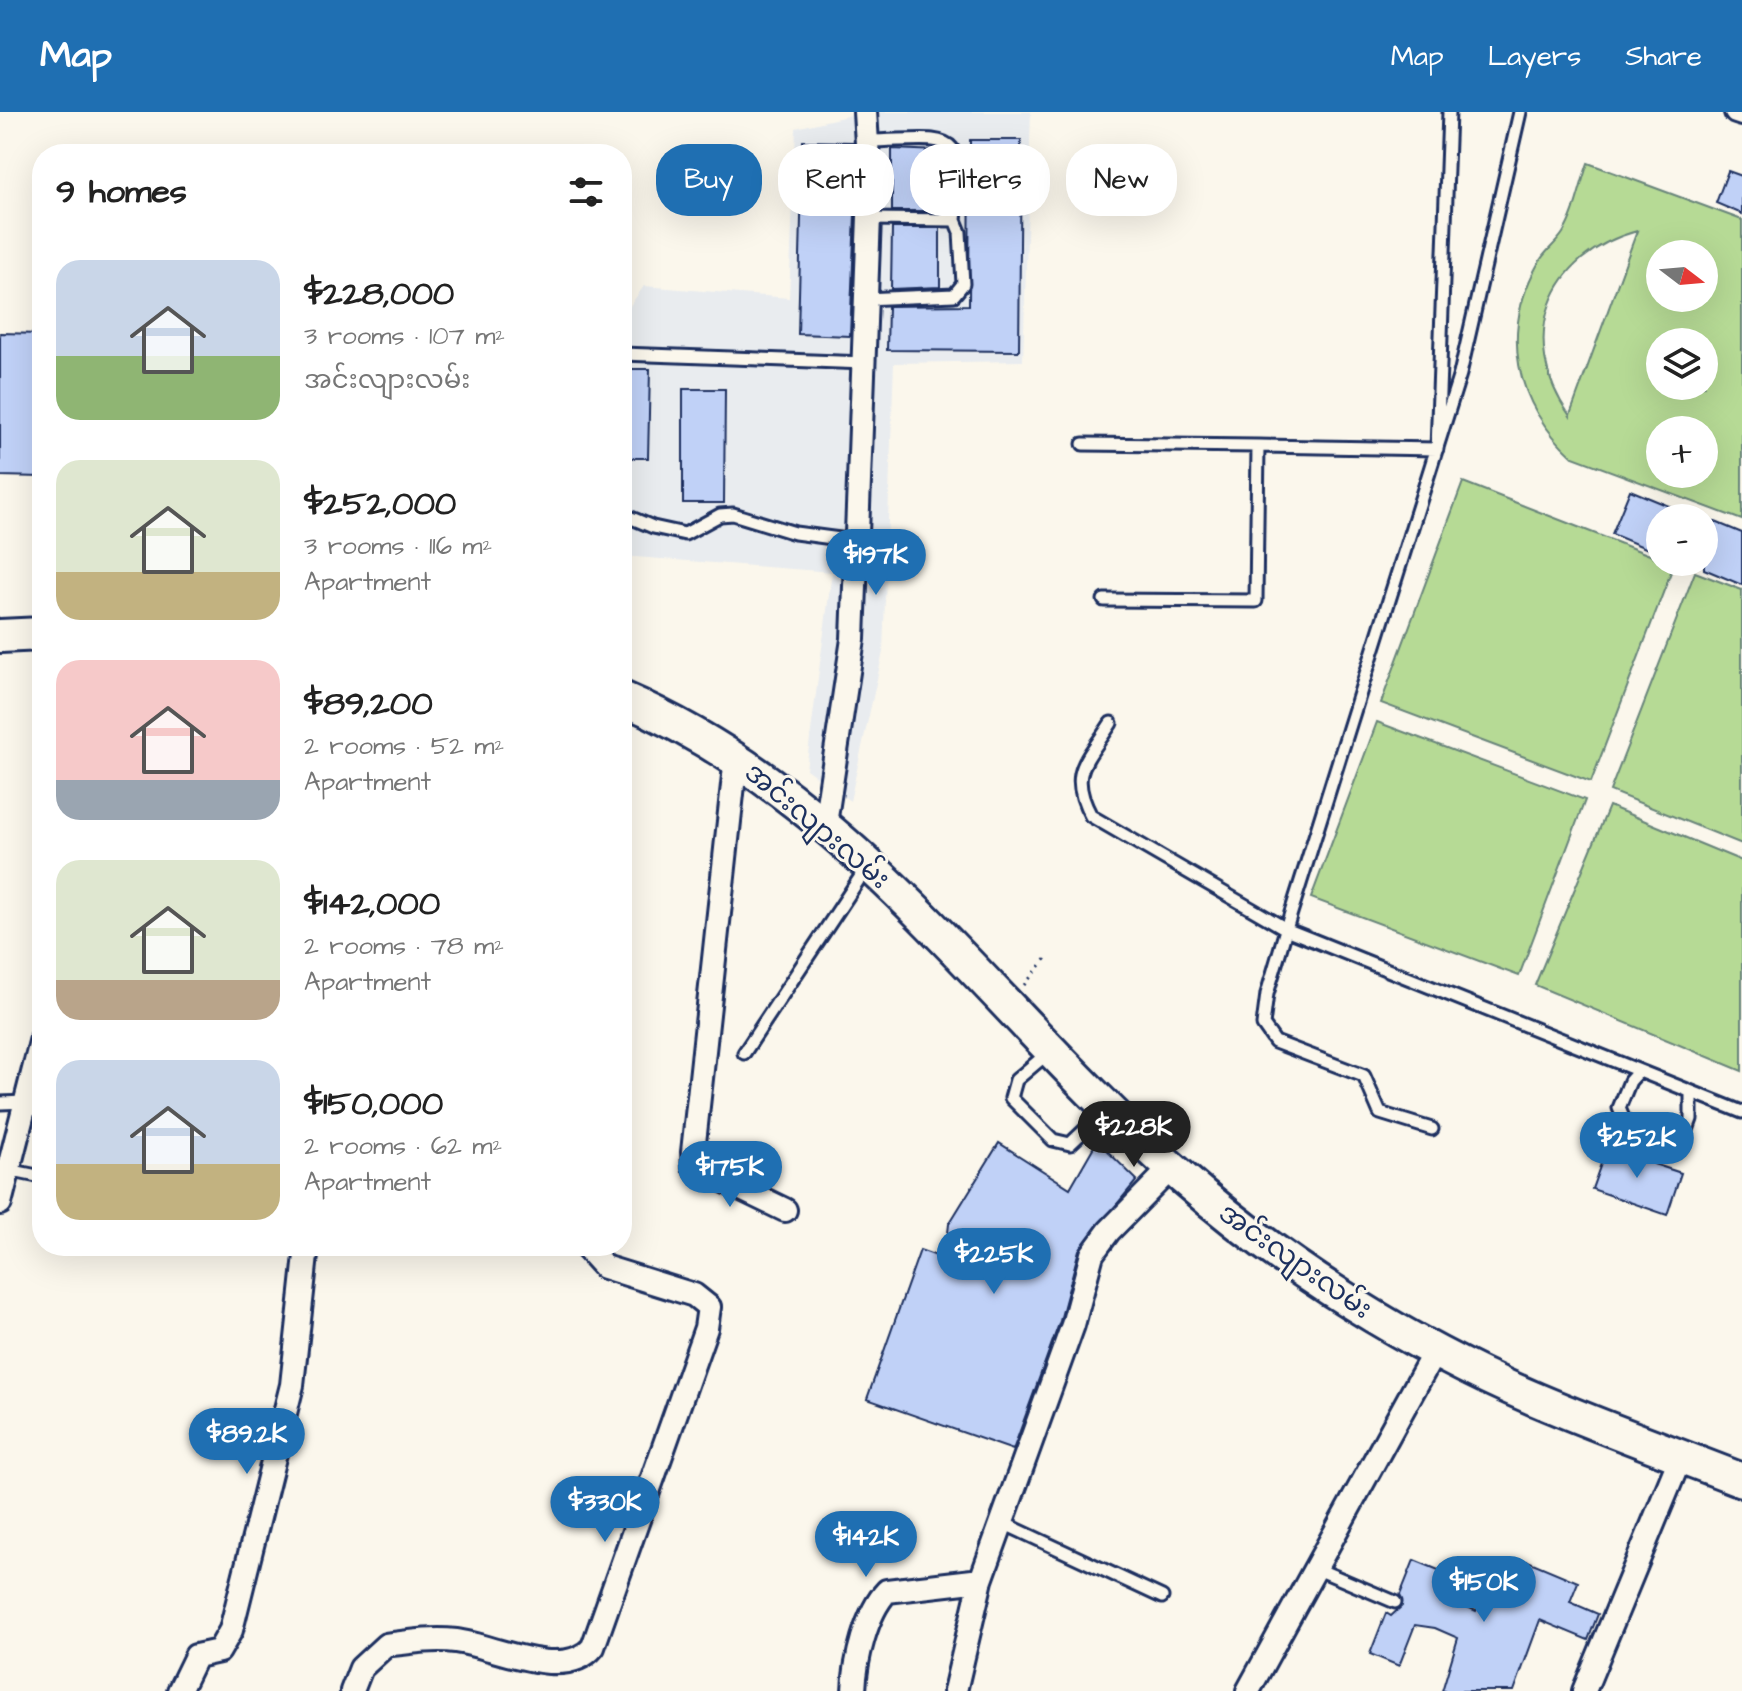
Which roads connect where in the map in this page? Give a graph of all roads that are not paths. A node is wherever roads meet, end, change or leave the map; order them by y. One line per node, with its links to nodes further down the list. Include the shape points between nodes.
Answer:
1 (865, 112): 6 (street)
2 (1449, 112): 14 (lane)
3 (1520, 112): 14 (lane, via 1460,374)
4 (1736, 112): 5 (street)
5 (1742, 114)
6 (867, 141): 7 (street); 8 (lane, via 943,140 956,150 961,168)
7 (869, 219): 8 (lane); 9 (street)
8 (955, 220): 9 (lane, via 963,284 954,295)
9 (865, 299): 11 (street)
10 (632, 354): 11 (lane)
11 (865, 363): 16 (street)
12 (1083, 444): 13 (lane)
13 (1258, 446): 14 (lane); 17 (lane, via 1256,601)
14 (1437, 449): 25 (lane)
15 (632, 518): 16 (lane, via 685,534 720,515 733,514 795,533)
16 (855, 541): 23 (street, via 853,639)
17 (1104, 600)
18 (32, 634): 19 (main road)
19 (0, 636)
20 (632, 703): 22 (main road, အင်းလျားလမ်း)
21 (1111, 723): 25 (lane, via 1078,774 1091,816)
22 (736, 757): 23 (main road, အင်းလျားလမ်း); 40 (street, via 694,1166)
23 (825, 824): 24 (main road, အင်းလျားလမ်း)
24 (869, 863): 26 (main road, အင်းလျားလမ်း); 27 (lane)
25 (1288, 930): 28 (lane); 35 (lane, via 1267,994 1263,1025 1275,1042 1364,1076 1380,1113)
26 (1053, 1049): 33 (main road, အင်းလျားလမ်း); 33 (lane, via 1016,1080 1011,1098 1053,1140 1070,1144)
27 (744, 1053)
28 (1639, 1071): 30 (lane); 30 (lane, via 1619,1108 1631,1137 1643,1143 1666,1149 1682,1144 1691,1119)
29 (32, 1079): 31 (street)
30 (1691, 1092): 34 (lane)
31 (26, 1102): 32 (lane); 37 (street)
32 (0, 1103)
33 (1110, 1106): 36 (main road, အင်းလျားလမ်း)
34 (1742, 1112)
35 (1432, 1129)
36 (1172, 1167): 43 (main road, အင်းလျားလမ်း, via 1279,1254); 46 (street, via 1092,1254 1073,1325)
37 (5, 1176): 38 (lane); 39 (street)
38 (32, 1177)
39 (0, 1203)
40 (785, 1210)
41 (306, 1256): 51 (street, via 292,1385 231,1630 219,1651 196,1656)
42 (594, 1256): 52 (street, via 604,1267 694,1295 709,1307 593,1647 561,1664 454,1641 386,1645 361,1668)
43 (1436, 1349): 44 (main road, အင်းလျားလမ်း, via 1533,1398); 47 (street)
44 (1681, 1456): 45 (main road, အင်းလျားလမ်း); 56 (street)
45 (1742, 1480)
46 (1003, 1523): 48 (street); 49 (lane)
47 (1315, 1568): 50 (lane); 55 (street)
48 (981, 1580): 53 (street, via 887,1591 873,1614); 54 (street)
49 (1162, 1597)
50 (1395, 1602)
51 (179, 1691)
52 (352, 1691)
53 (854, 1691)
54 (955, 1691)
55 (1248, 1691)
56 (1584, 1691)

